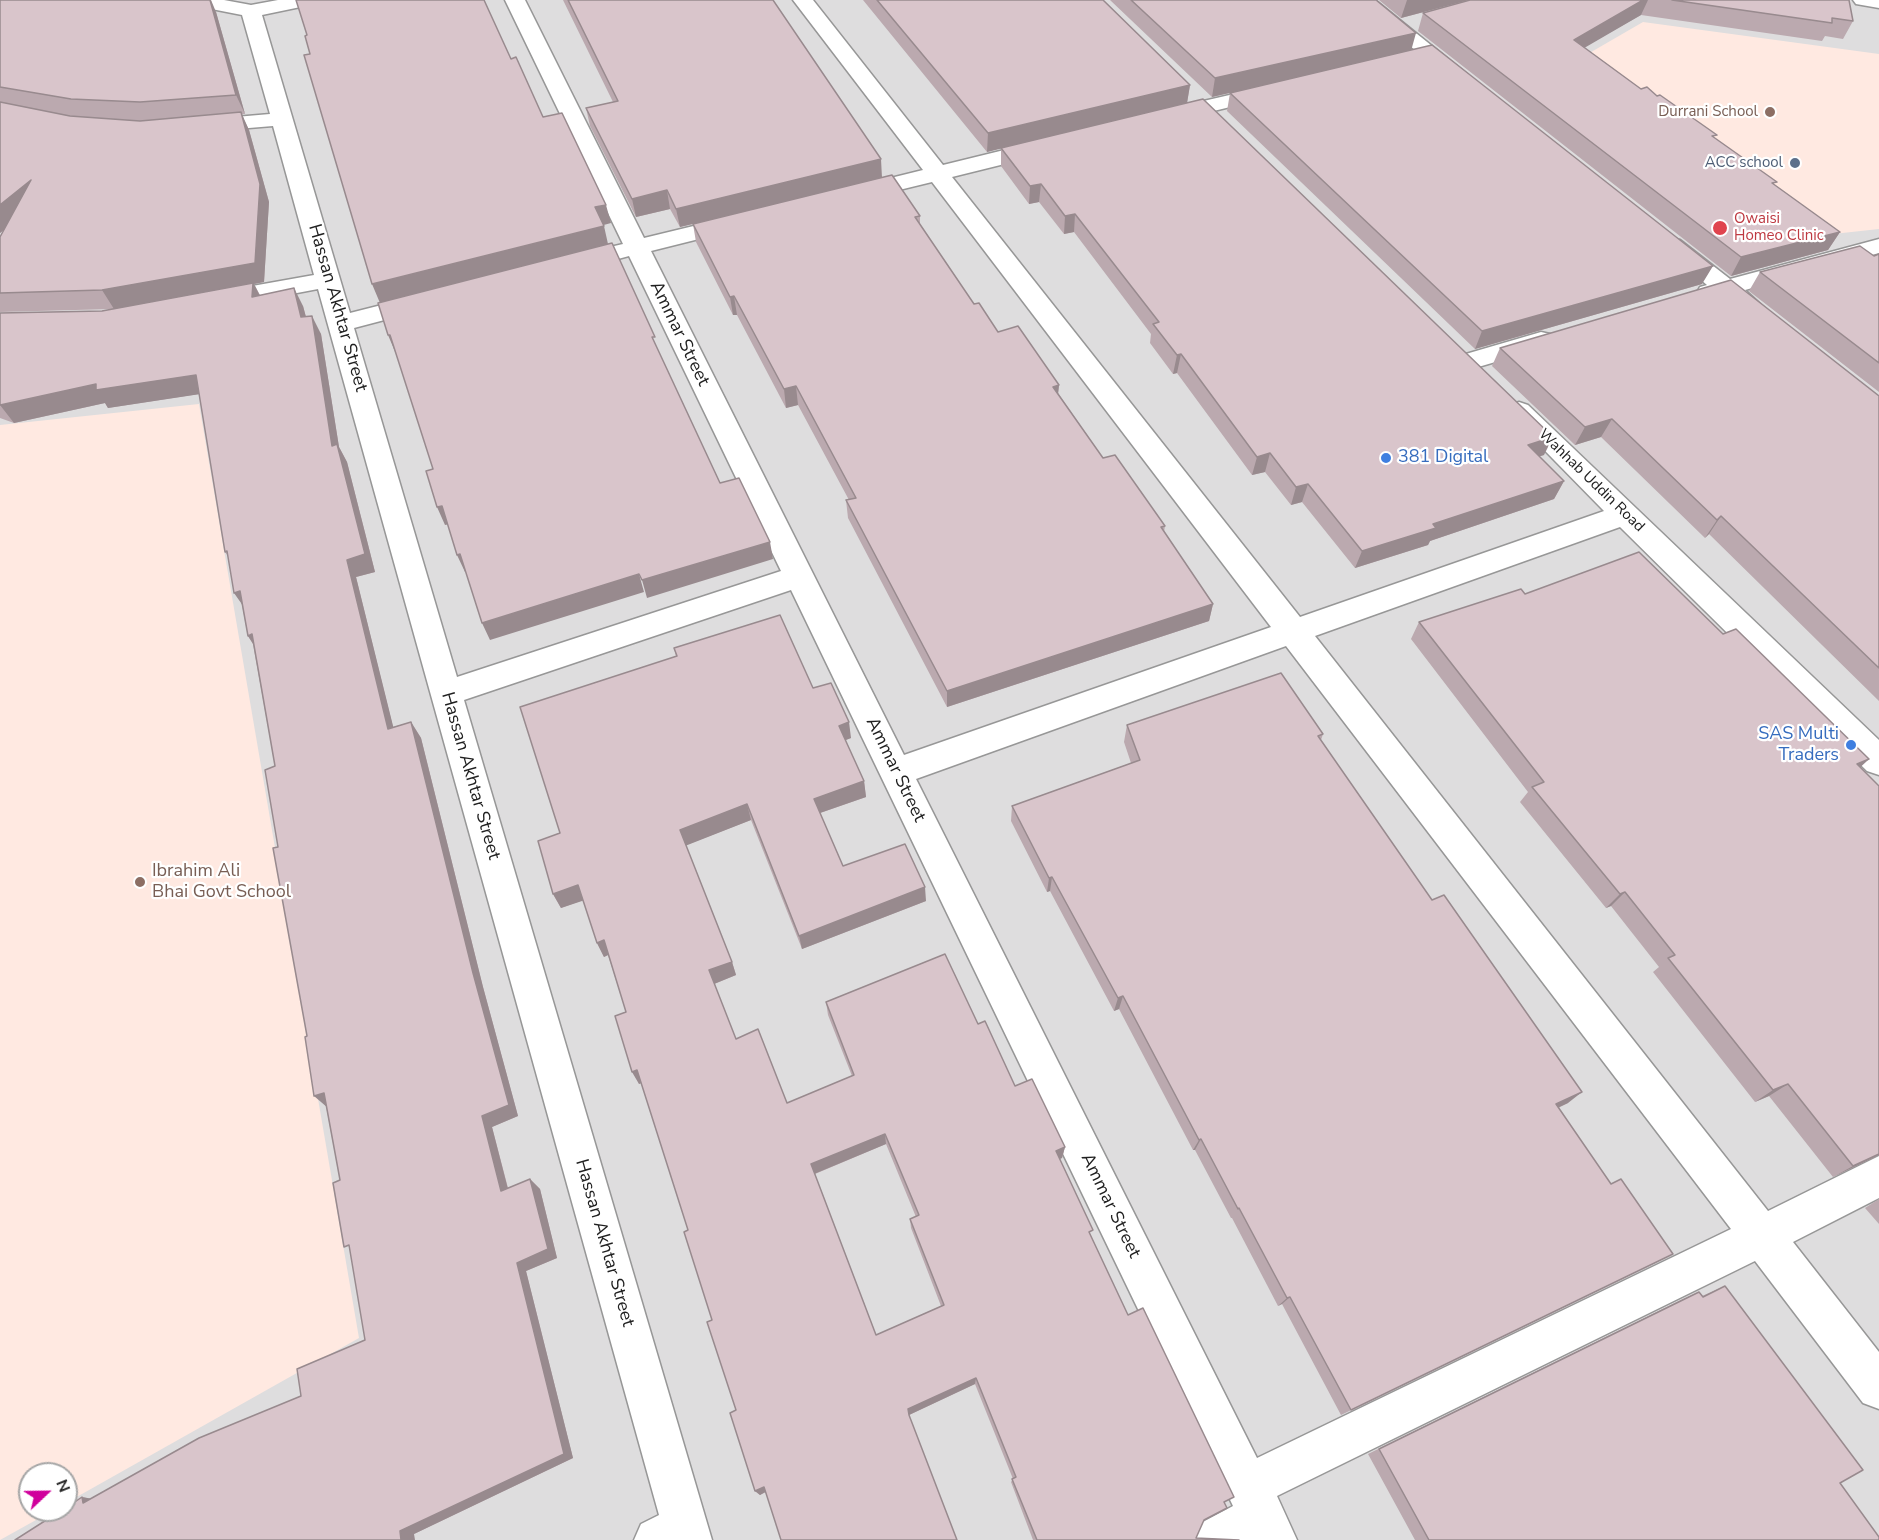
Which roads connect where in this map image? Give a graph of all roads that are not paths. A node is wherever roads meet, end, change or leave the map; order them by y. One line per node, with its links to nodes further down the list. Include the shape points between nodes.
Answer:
1 (193, 0): 8 (street)
2 (308, 0): 8 (street)
3 (515, 0): 22 (street, Ammar Street)
4 (803, 0): 17 (street)
5 (1363, 0): 9 (street, via 1408,25)
6 (1863, 0): 7 (street)
7 (1879, 2)
8 (252, 11): 13 (street, Hassan Akhtar Street)
9 (1432, 54): 10 (street); 12 (street)
10 (1409, 59)
11 (1296, 86): 14 (street)
12 (1478, 90)
13 (283, 119): 15 (street); 24 (street, Hassan Akhtar Street)
14 (1148, 121)
15 (183, 127)
16 (1066, 142): 17 (street)
17 (939, 174): 18 (street); 34 (street)
18 (834, 199)
19 (764, 216): 22 (street)
20 (1652, 229): 25 (street)
21 (1879, 246): 25 (street)
22 (637, 247): 23 (street); 33 (street, Ammar Street)
23 (602, 256)
24 (328, 280): 28 (street); 29 (street, Hassan Akhtar Street)
25 (1726, 287): 27 (street); 30 (street)
26 (443, 297): 29 (street)
27 (1692, 297)
28 (193, 305)
29 (341, 323): 35 (street, Hassan Akhtar Street)
30 (1771, 323)
31 (1569, 332): 32 (street, Wahhab Uddin Road, via 1476,369)
32 (1625, 514): 34 (street); 36 (street, Wahhab Uddin Road)
33 (799, 576): 35 (street); 37 (street, Ammar Street)
34 (1293, 632): 37 (street); 39 (street)
35 (447, 693): 42 (street, Hassan Akhtar Street)
36 (1879, 761)
37 (896, 772): 41 (street, Ammar Street)
38 (1879, 1176): 39 (street)
39 (1762, 1236): 40 (street); 41 (street)
40 (1879, 1387)
41 (1261, 1514): 43 (street)
42 (677, 1535)
43 (1215, 1540)

